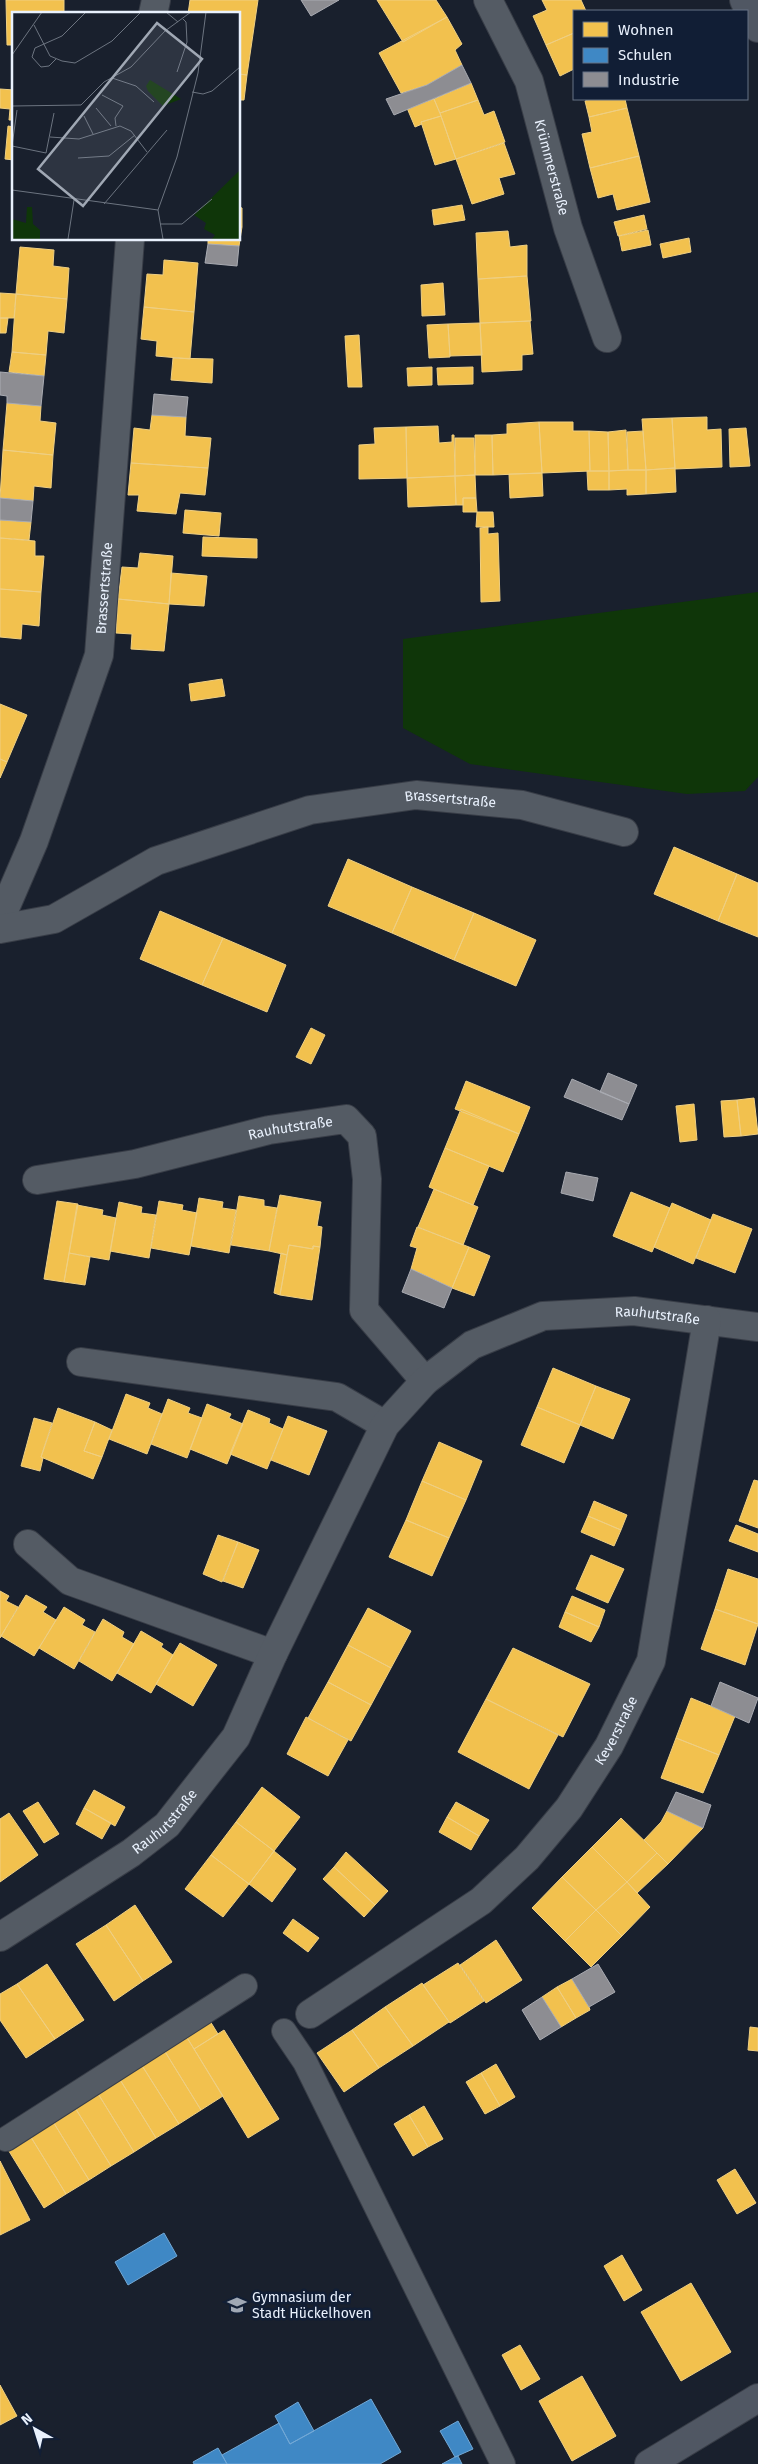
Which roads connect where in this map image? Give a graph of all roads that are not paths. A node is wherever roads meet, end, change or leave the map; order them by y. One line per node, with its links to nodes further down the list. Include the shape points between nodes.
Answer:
1 (488, 0): 5 (street, Krümmerstraße, via 529,81 568,228)
2 (744, 0): 3 (street)
3 (758, 28)
4 (130, 240): 7 (street, Brassertstraße, via 100,655 34,841)
5 (607, 338)
6 (624, 832): 8 (street, Brassertstraße, via 522,805 416,794 310,810 156,861 54,919)
7 (0, 920)
8 (0, 929)
9 (37, 1180): 13 (street, Rauhutstraße, via 135,1164 269,1130 346,1119 362,1136 367,1178 364,1310)
10 (707, 1320): 11 (street, Rauhutstraße); 13 (street, Rauhutstraße, via 634,1311 543,1316 472,1345); 19 (street, Keverstraße, via 651,1662 609,1746 569,1808 527,1858 481,1901)
11 (758, 1327)
12 (81, 1362): 14 (street, via 337,1397)
13 (425, 1381): 14 (street, Rauhutstraße)
14 (386, 1425): 16 (street, Rauhutstraße)
15 (28, 1544): 16 (street, via 70,1581)
16 (272, 1654): 17 (street, Rauhutstraße, via 236,1737 167,1825 131,1853)
17 (0, 1937)
18 (245, 1986): 21 (lane)
19 (310, 2014)
20 (284, 2031): 23 (lane, via 305,2062)
21 (6, 2139)
22 (758, 2398): 24 (street)
23 (503, 2464)
24 (649, 2464)

